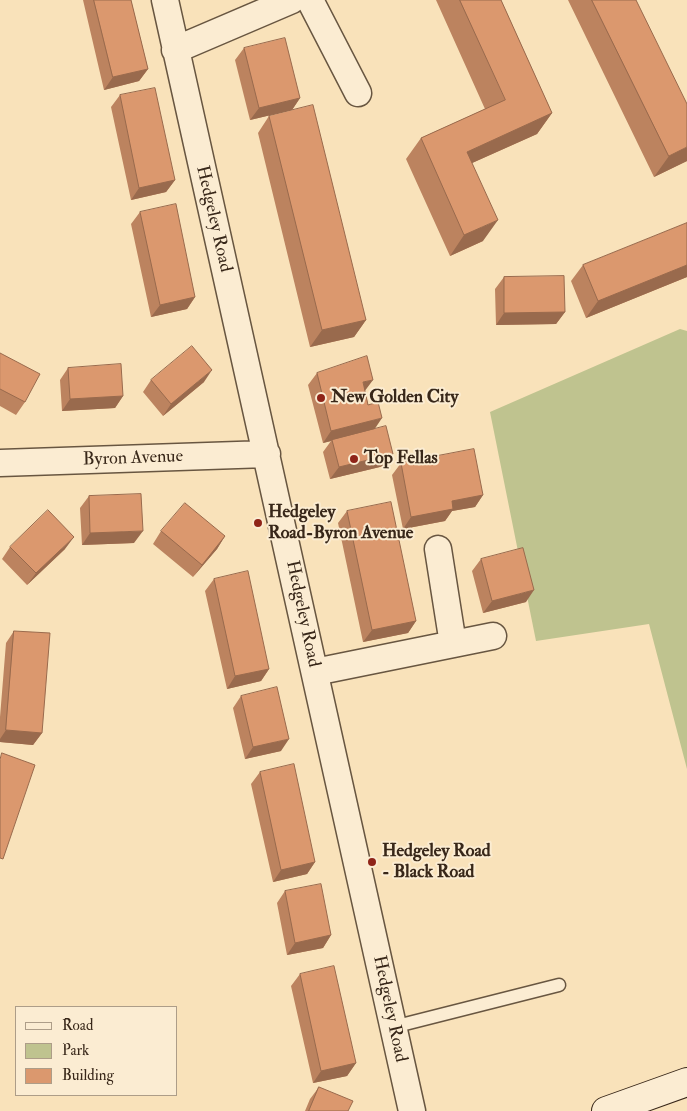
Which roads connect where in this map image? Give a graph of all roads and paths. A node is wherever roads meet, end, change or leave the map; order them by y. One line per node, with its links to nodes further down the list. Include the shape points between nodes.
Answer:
1 (165, 0): 4 (street, Hedgeley Road)
2 (292, 0): 4 (street)
3 (310, 0): 5 (street)
4 (175, 50): 6 (street, Hedgeley Road)
5 (358, 93)
6 (267, 454): 7 (street, Byron Avenue); 11 (street, Hedgeley Road)
7 (0, 463)
8 (438, 549): 10 (street)
9 (493, 636): 10 (street)
10 (453, 644): 11 (street)
11 (315, 672): 13 (street, Hedgeley Road)
12 (559, 985): 13 (lane)
13 (393, 1027): 15 (street, Hedgeley Road)
14 (687, 1082): 16 (street)
15 (412, 1111)
16 (606, 1111)

